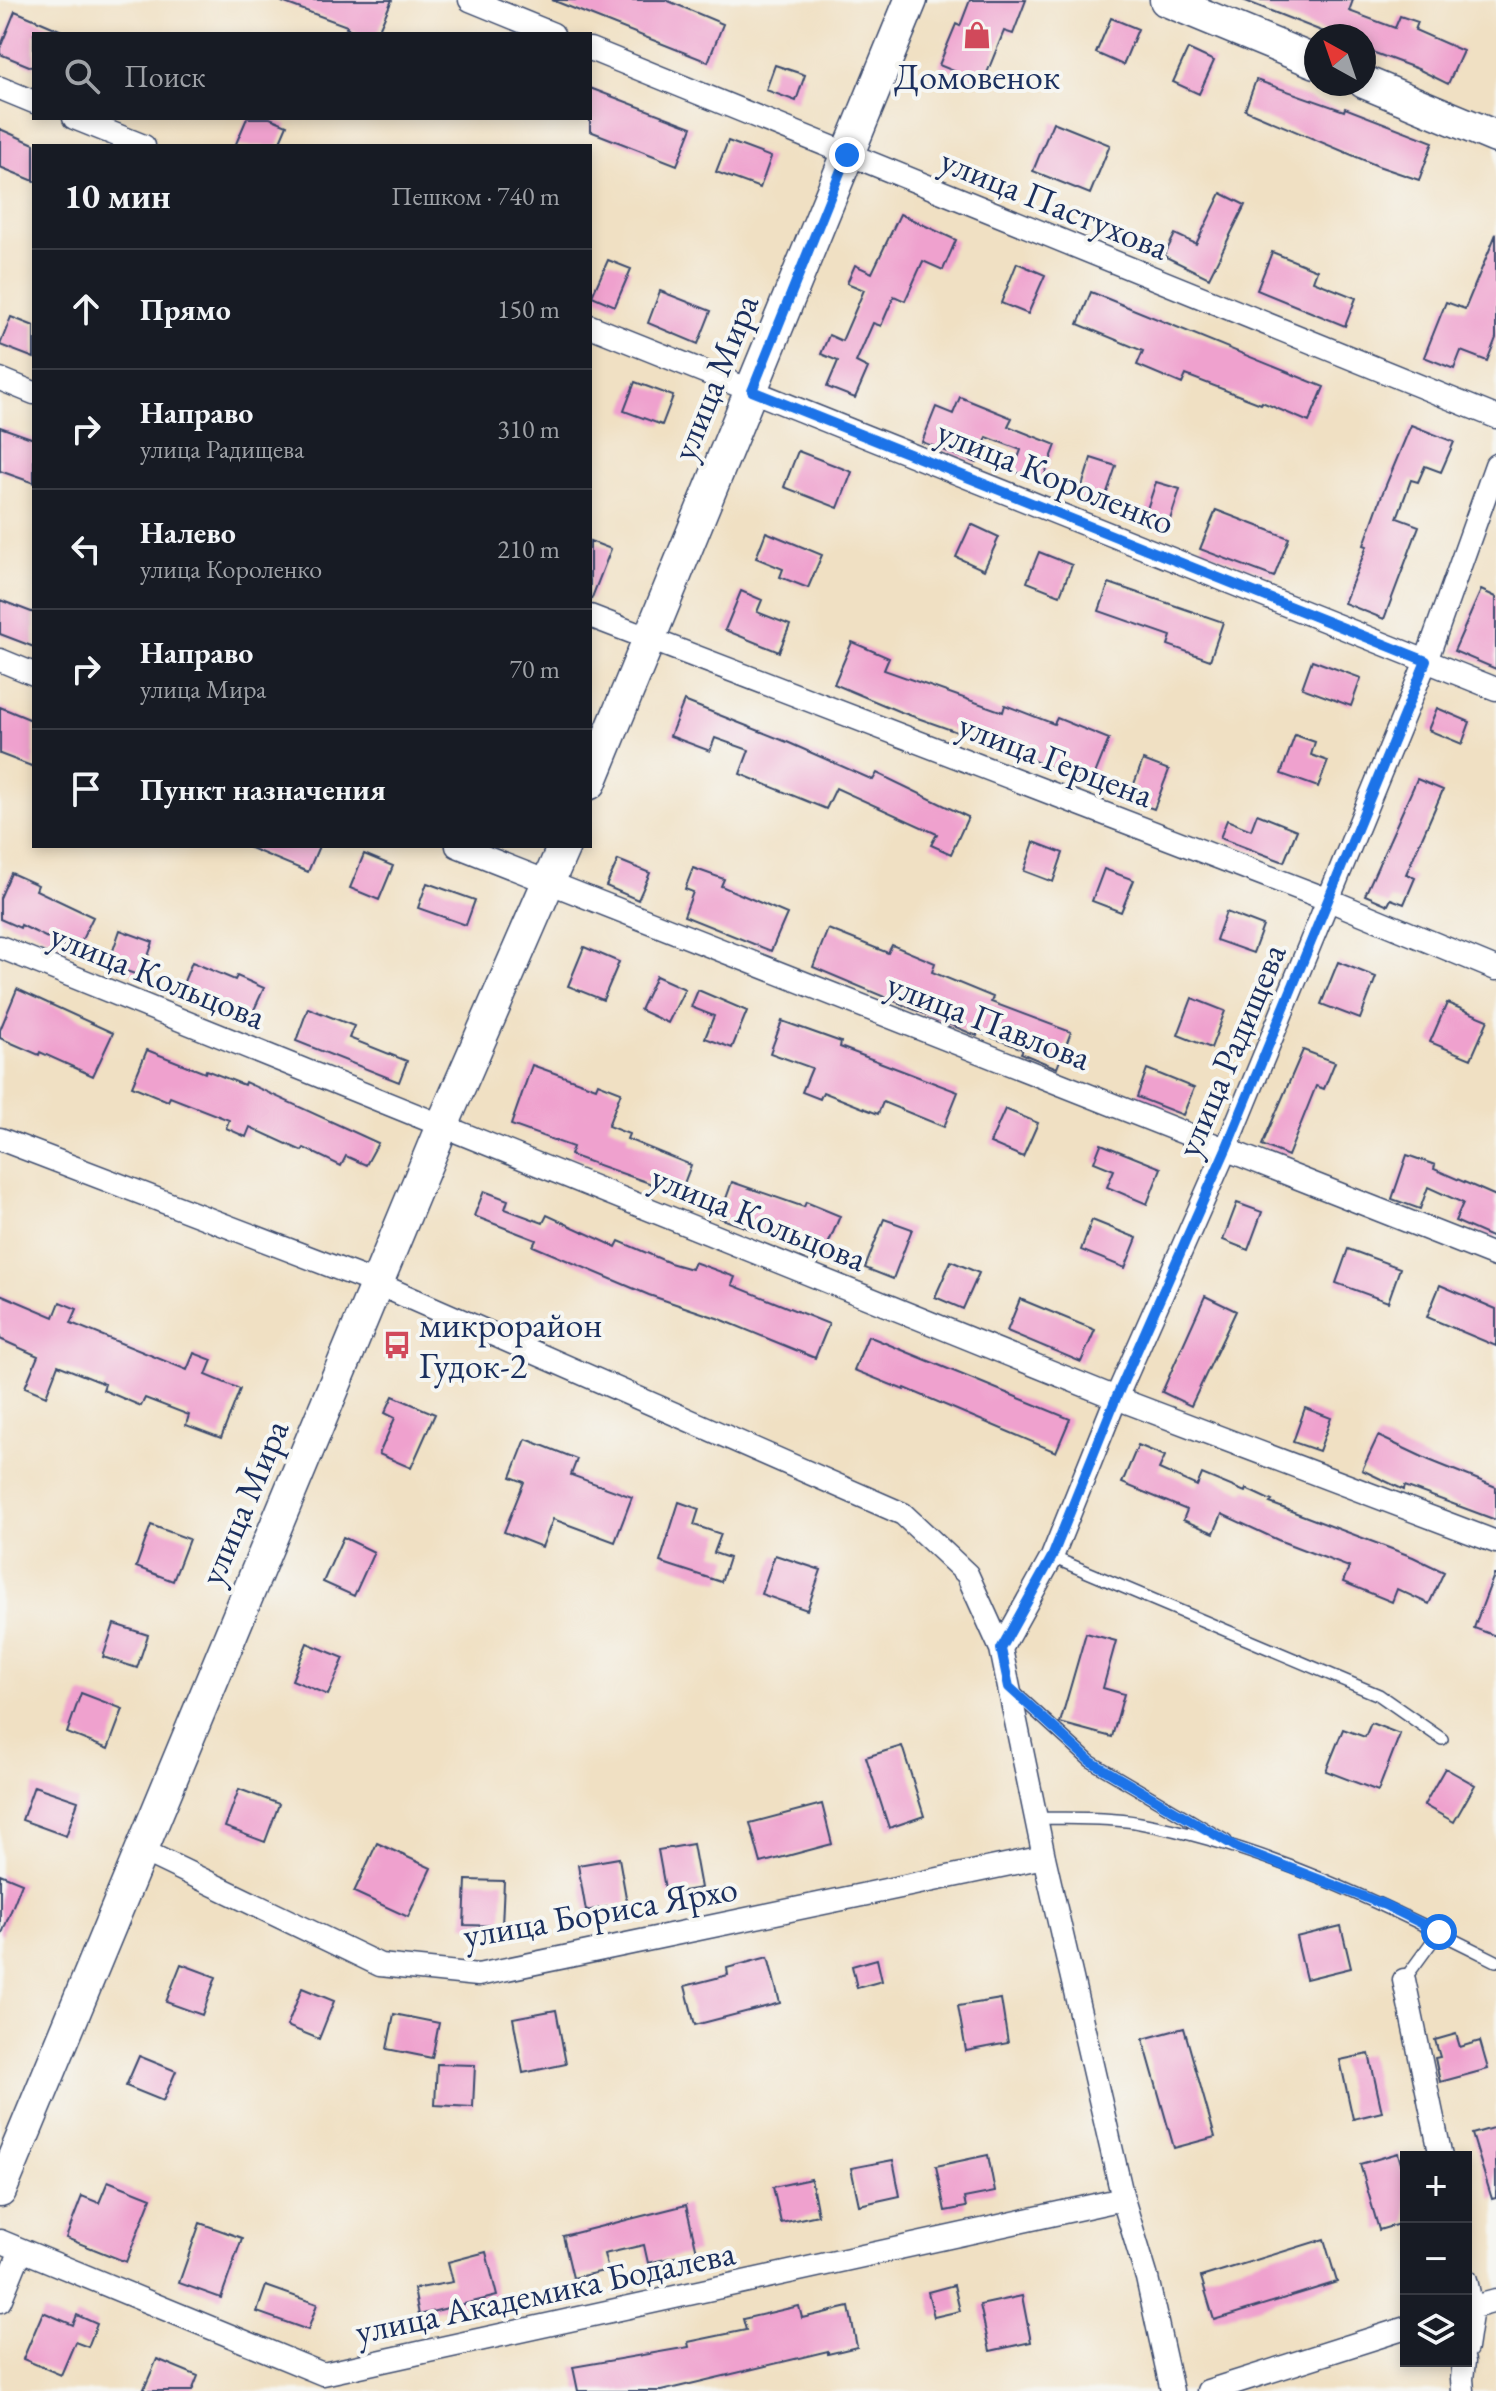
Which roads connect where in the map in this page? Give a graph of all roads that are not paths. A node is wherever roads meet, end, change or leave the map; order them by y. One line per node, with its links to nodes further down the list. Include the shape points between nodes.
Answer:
1 (470, 0): 4 (street)
2 (911, 0): 13 (main road, улица Мира)
3 (1166, 0): 6 (main road)
4 (548, 32)
5 (592, 50): 13 (street, улица Пастухова)
6 (1304, 57)
7 (1376, 87): 11 (main road)
8 (0, 88): 9 (street)
9 (32, 101)
10 (79, 120): 12 (street)
11 (1496, 137)
12 (139, 144)
13 (847, 155): 16 (main road, улица Мира); 18 (street, улица Пастухова)
14 (592, 327): 16 (street, улица Короленко)
15 (0, 379): 17 (street)
16 (752, 391): 21 (main road, улица Мира); 23 (street, улица Короленко)
17 (32, 392)
18 (1496, 417)
19 (1496, 465): 23 (street, улица Радищева)
20 (592, 617): 21 (street, улица Герцена)
21 (649, 640): 26 (main road, улица Мира); 30 (street, улица Герцена)
22 (0, 660): 24 (street)
23 (1426, 661): 25 (street, улица Короленко); 30 (street, улица Радищева)
24 (32, 673)
25 (1496, 689)
26 (592, 778)
27 (462, 848): 29 (street, улица Павлова)
28 (563, 848): 29 (main road, улица Мира)
29 (548, 883): 33 (main road, улица Мира); 35 (street, улица Павлова)
30 (1329, 900): 32 (street, улица Герцена); 35 (street, улица Радищева)
31 (0, 947): 33 (street, улица Кольцова)
32 (1496, 969)
33 (442, 1126): 37 (main road, улица Мира); 38 (street, улица Кольцова)
34 (0, 1139): 37 (street)
35 (1226, 1149): 36 (street, улица Павлова); 38 (street, улица Радищева)
36 (1496, 1256)
37 (378, 1284): 41 (street, via 903,1514 967,1574); 46 (main road, улица Мира)
38 (1116, 1398): 39 (street, улица Кольцова); 40 (street, улица Радищева)
39 (1496, 1542)
40 (1052, 1557): 41 (street, улица Радищева); 43 (lane, via 1379,1695)
41 (1001, 1649): 42 (street)
42 (1009, 1687): 44 (street); 45 (lane, via 1090,1761)
43 (1442, 1739)
44 (1037, 1818): 45 (lane, via 1138,1822); 47 (street)
45 (1238, 1848): 48 (lane, via 1385,1905)
46 (141, 1850): 47 (street, улица Бориса Ярхо, via 380,1965 478,1975); 52 (main road, улица Мира)
47 (1044, 1857): 53 (street)
48 (1439, 1932): 49 (lane); 50 (lane)
49 (1496, 1961)
50 (1404, 1980): 51 (street)
51 (1440, 2151)
52 (0, 2191)
53 (1123, 2199): 54 (street, улица Академика Бодалева, via 323,2374); 60 (street)
54 (10, 2246): 55 (street)
55 (0, 2301)
56 (1496, 2301): 57 (street)
57 (1472, 2307)
58 (1400, 2330): 61 (street)
59 (1463, 2367): 62 (street)
60 (1172, 2391)
61 (1208, 2391)
62 (1463, 2391)

